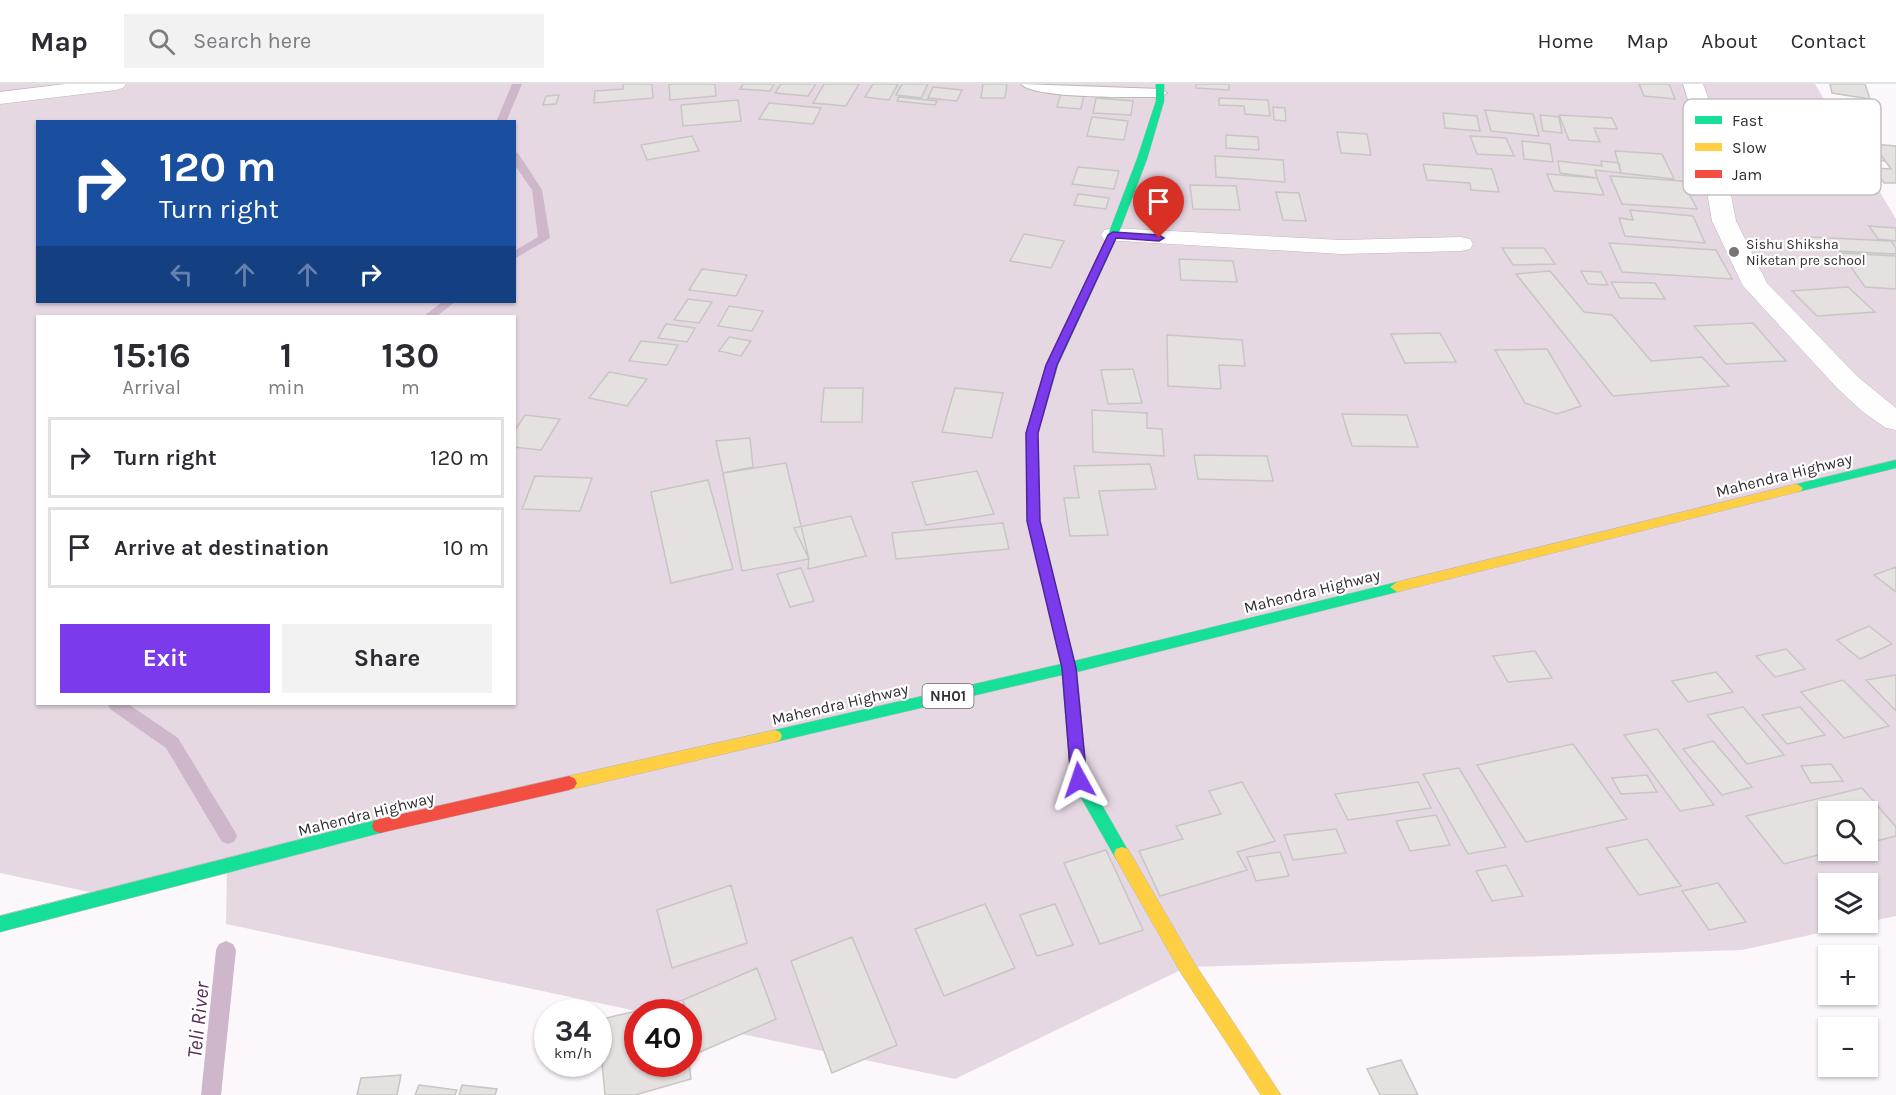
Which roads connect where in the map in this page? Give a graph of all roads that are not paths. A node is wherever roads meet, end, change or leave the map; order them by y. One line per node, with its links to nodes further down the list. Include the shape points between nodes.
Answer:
1 (116, 84): 5 (street)
2 (1028, 84): 4 (lane, via 1042,89)
3 (1693, 84): 6 (street)
4 (1160, 88): 8 (main road, via 1160,101 1142,159)
5 (0, 98)
6 (1698, 99)
7 (1719, 195): 10 (street, via 1724,221 1756,286 1848,383)
8 (1113, 235): 9 (street, via 1341,246); 12 (main road, via 1052,365 1032,433 1034,521)
9 (1461, 244)
10 (1896, 421)
11 (1896, 464): 12 (main road, Mahendra Highway / NH01)
12 (1069, 668): 13 (main road, Mahendra Highway / NH01, via 369,829); 14 (main road, via 1079,780 1186,968)
13 (0, 924)
14 (1272, 1095)

